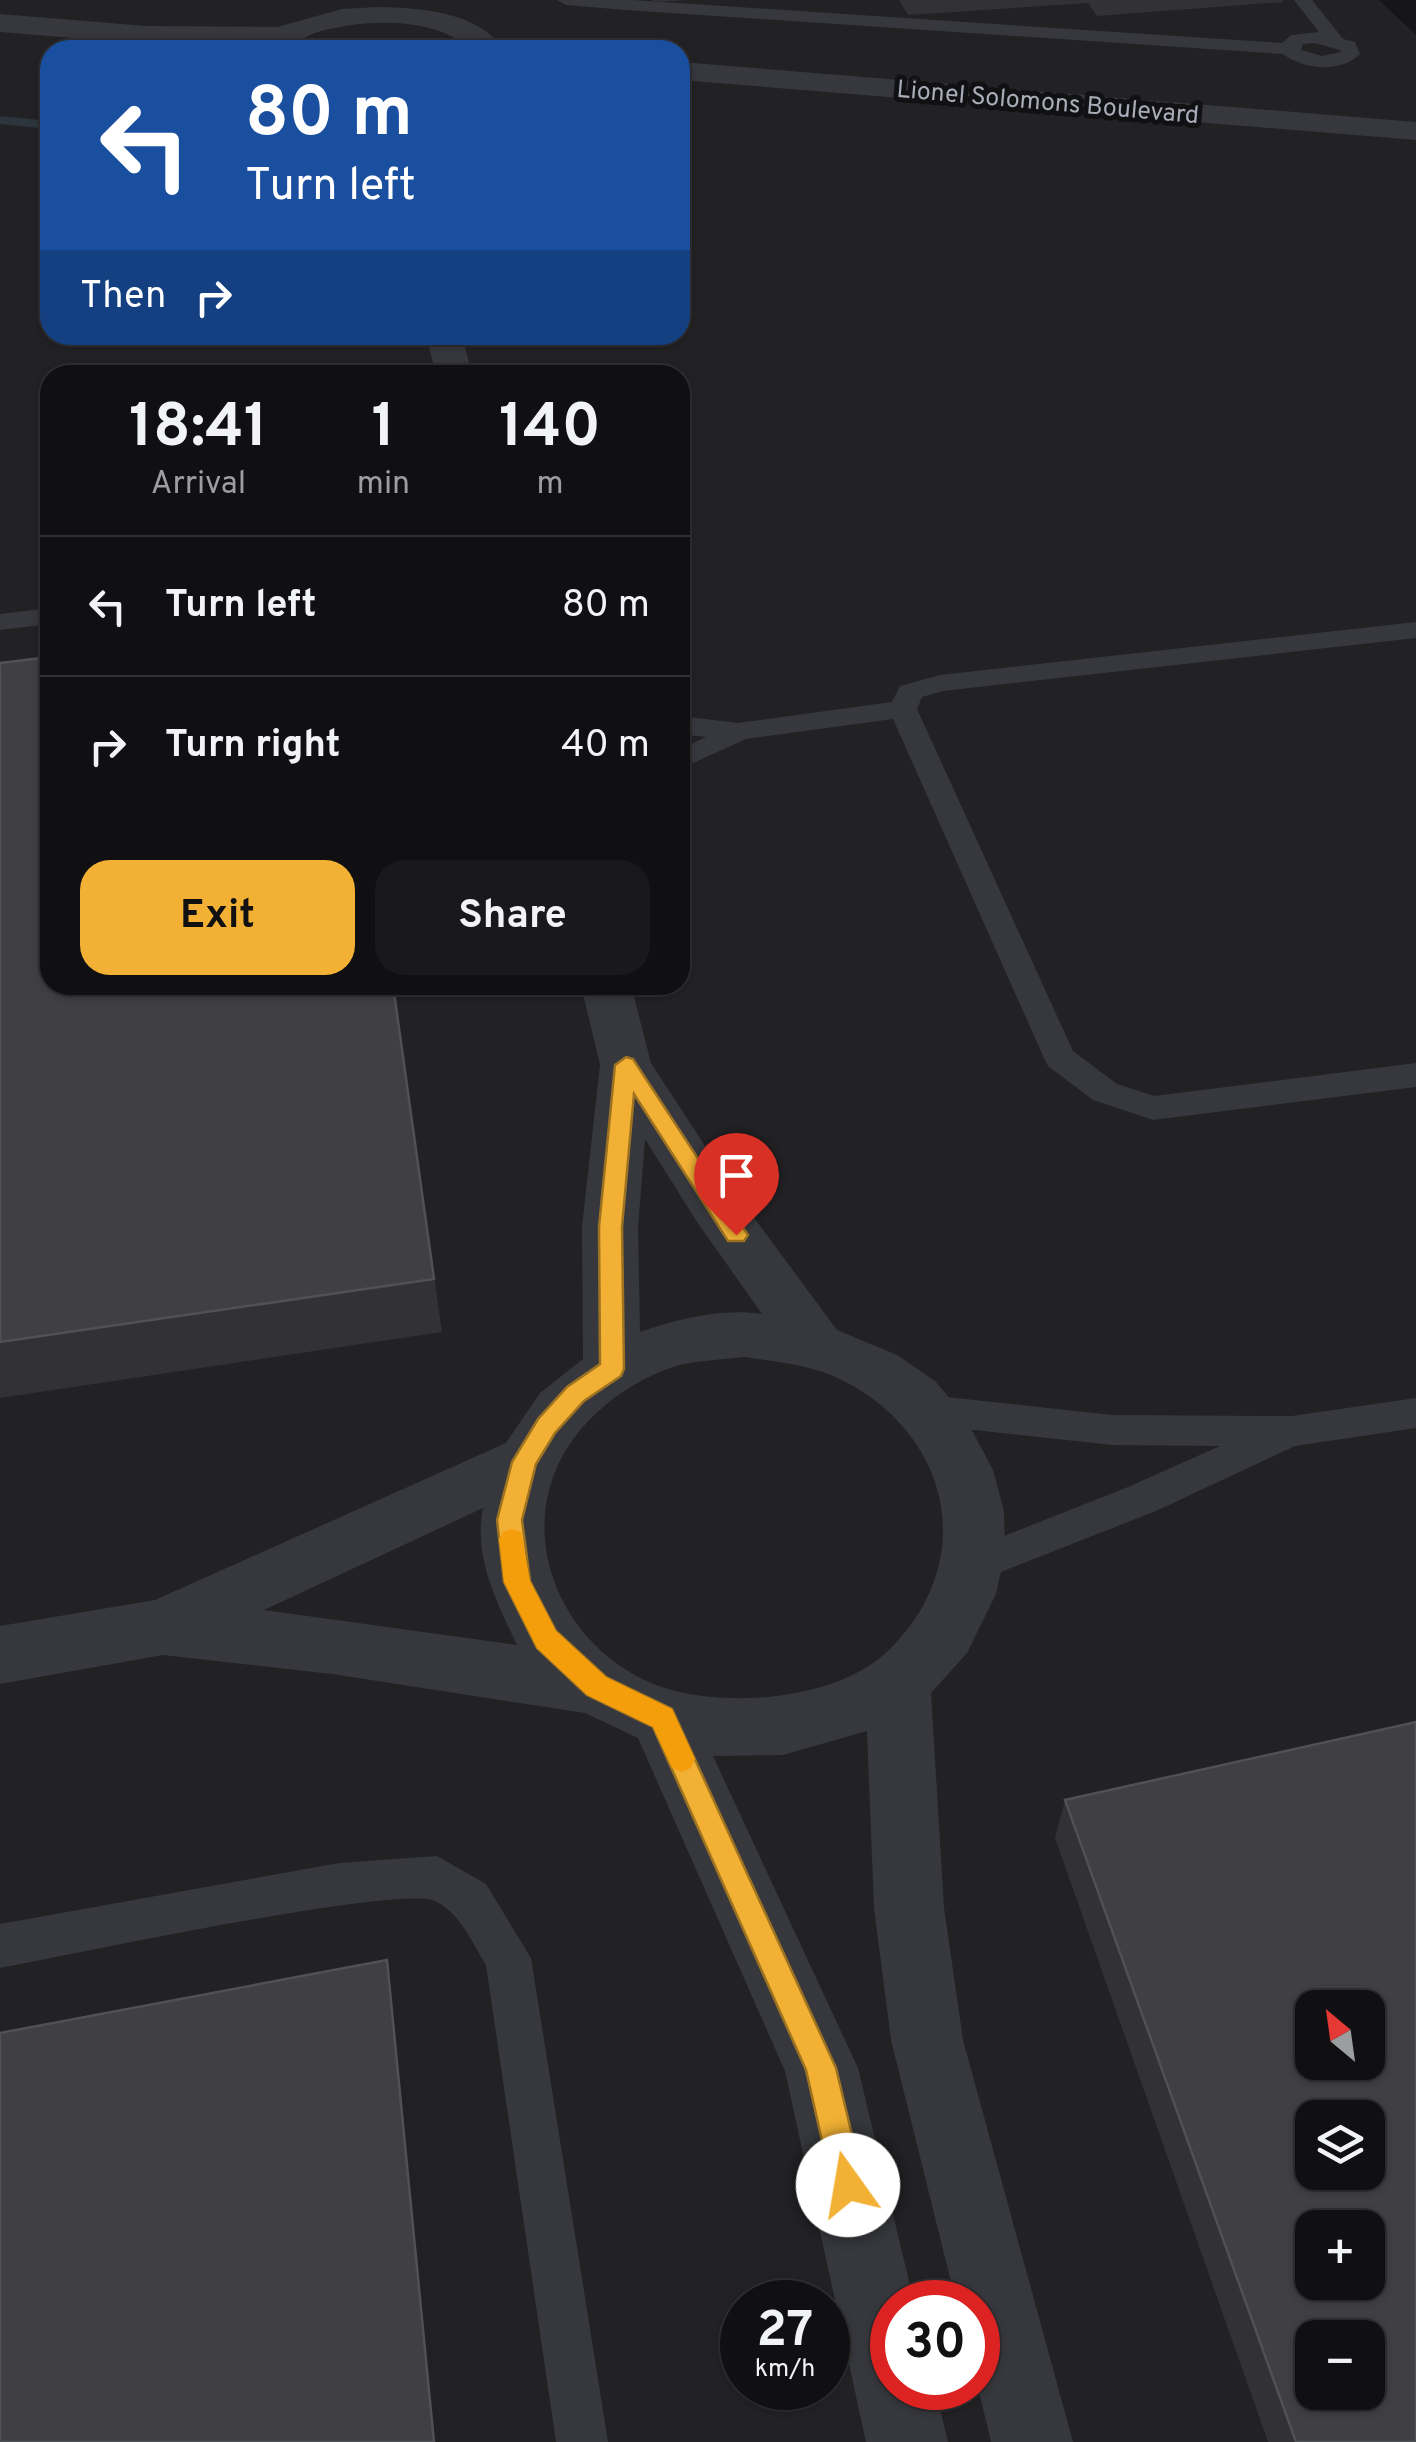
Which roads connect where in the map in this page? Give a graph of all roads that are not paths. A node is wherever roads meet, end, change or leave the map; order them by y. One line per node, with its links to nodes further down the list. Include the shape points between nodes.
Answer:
1 (566, 0): 3 (lane)
2 (1303, 0): 3 (lane, via 1334,40 1298,39 1290,49)
3 (626, 2)
4 (424, 10): 5 (street); 9 (street)
5 (323, 12): 8 (street)
6 (0, 23): 7 (street)
7 (232, 40)
8 (277, 40)
9 (483, 40)
10 (0, 45): 11 (street)
11 (40, 50)
12 (690, 73): 13 (street, Lionel Solomons Boulevard)
13 (1416, 131)
14 (1081, 134): 15 (street, Lionel Solomons Boulevard)
15 (1416, 158)
16 (40, 617): 17 (lane)
17 (0, 622)
18 (1416, 630): 19 (lane, via 940,683 910,692)
19 (903, 709): 21 (lane); 25 (lane, via 1060,1058 1105,1092 1153,1108)
20 (690, 726): 21 (lane)
21 (738, 732): 22 (lane)
22 (690, 755)
23 (608, 995): 24 (street)
24 (626, 1065): 26 (street, via 716,1208); 27 (street, via 610,1227)
25 (1411, 1085)
26 (816, 1345): 27 (street, via 728,1336 676,1343); 28 (street, via 877,1371)
27 (612, 1369): 31 (street, via 576,1394)
28 (928, 1410): 30 (lane, via 1112,1430); 32 (street, via 970,1483)
29 (1416, 1413): 30 (lane)
30 (1292, 1431): 32 (lane)
31 (524, 1462): 33 (street); 36 (street, via 510,1520 518,1582 547,1640)
32 (975, 1566): 35 (street, via 961,1610 936,1649)
33 (162, 1627): 34 (street); 36 (street)
34 (0, 1655)
35 (898, 1683): 37 (street, via 827,1718 745,1731); 43 (street, via 908,1908 927,2040)
36 (597, 1686): 37 (street)
37 (662, 1718): 39 (street, via 821,2068)
38 (0, 1946): 41 (lane, via 339,1884 438,1877 470,1898 508,1958)
39 (870, 2282)
40 (899, 2410): 42 (street)
41 (582, 2442)
42 (907, 2442)
43 (1032, 2442)

